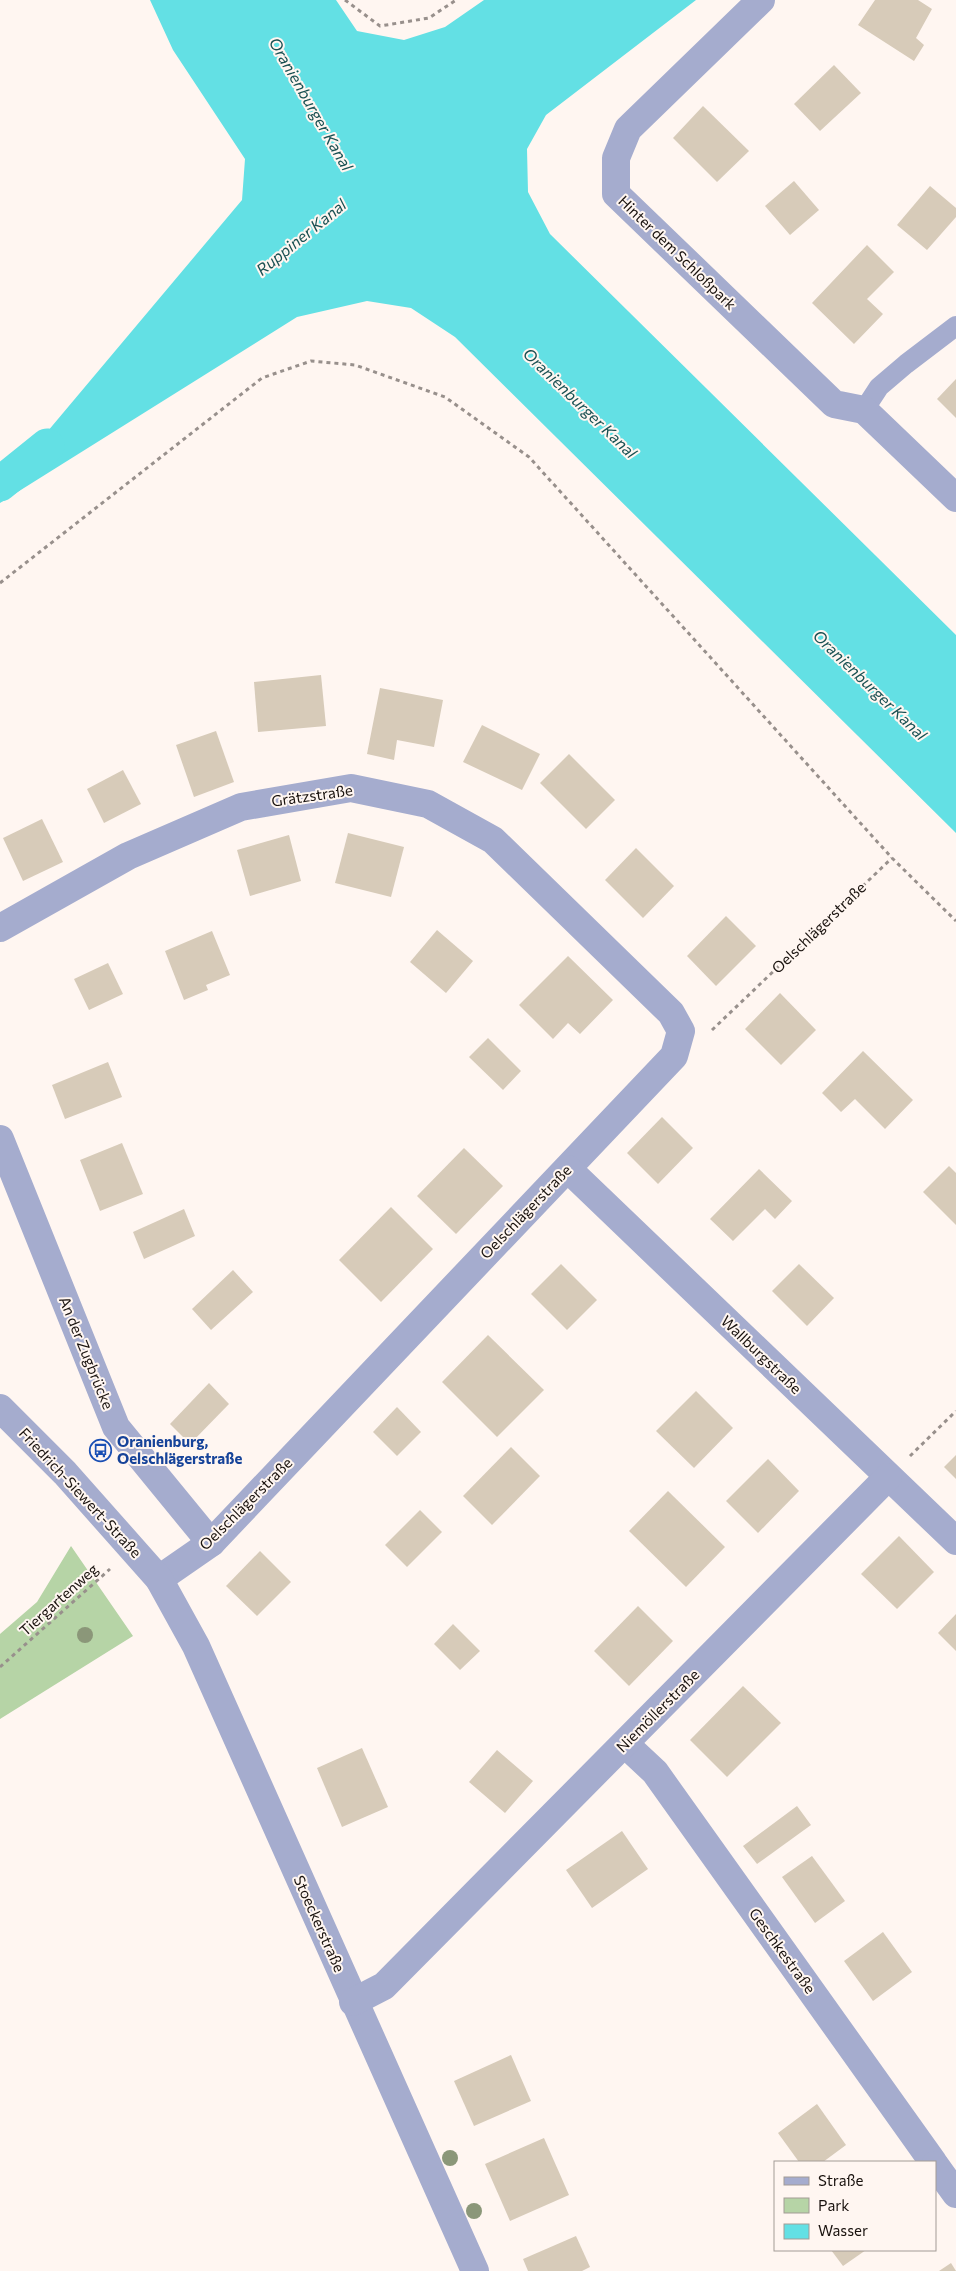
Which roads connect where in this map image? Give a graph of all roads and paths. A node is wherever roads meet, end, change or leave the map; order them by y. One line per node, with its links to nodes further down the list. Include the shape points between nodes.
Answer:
1 (345, 0): 2 (path, via 380,26 429,18)
2 (456, 0)
3 (762, 0): 5 (street, Hinter dem Schloßpark, via 628,130 616,158 616,194 834,404)
4 (956, 326): 5 (lane, via 879,387)
5 (864, 410): 6 (street)
6 (956, 498)
7 (0, 583): 8 (path, via 262,378 311,361 355,365 445,397 529,457)
8 (892, 858): 9 (path); 11 (path, Oelschlägerstraße, via 713,1030)
9 (956, 920)
10 (0, 928): 11 (street, Grätzstraße, via 128,856 241,807 351,788 428,804 494,840 671,1013)
11 (681, 1031): 13 (street, Oelschlägerstraße, via 674,1056)
12 (0, 1139): 18 (street, An der Zugbrücke, via 116,1427)
13 (568, 1169): 16 (street, Wallburgstraße); 18 (street, Oelschlägerstraße)
14 (0, 1408): 19 (street, Friedrich-Siewert-Straße, via 65,1473)
15 (956, 1411): 16 (path)
16 (888, 1477): 17 (street, Wallburgstraße); 22 (street, Niemöllerstraße)
17 (956, 1541)
18 (211, 1543): 20 (street, Oelschlägerstraße)
19 (133, 1549): 20 (street, Friedrich-Siewert-Straße); 21 (path, Tiergartenweg)
20 (159, 1579): 23 (street, Stoeckerstraße, via 196,1646)
21 (0, 1667)
22 (625, 1744): 23 (street, Niemöllerstraße, via 384,1986); 24 (street, Geschkestraße, via 654,1772)
23 (353, 2002): 27 (street, Stoeckerstraße)
24 (932, 2161)
25 (936, 2167): 26 (street, Geschkestraße)
26 (956, 2194)
27 (475, 2271)

